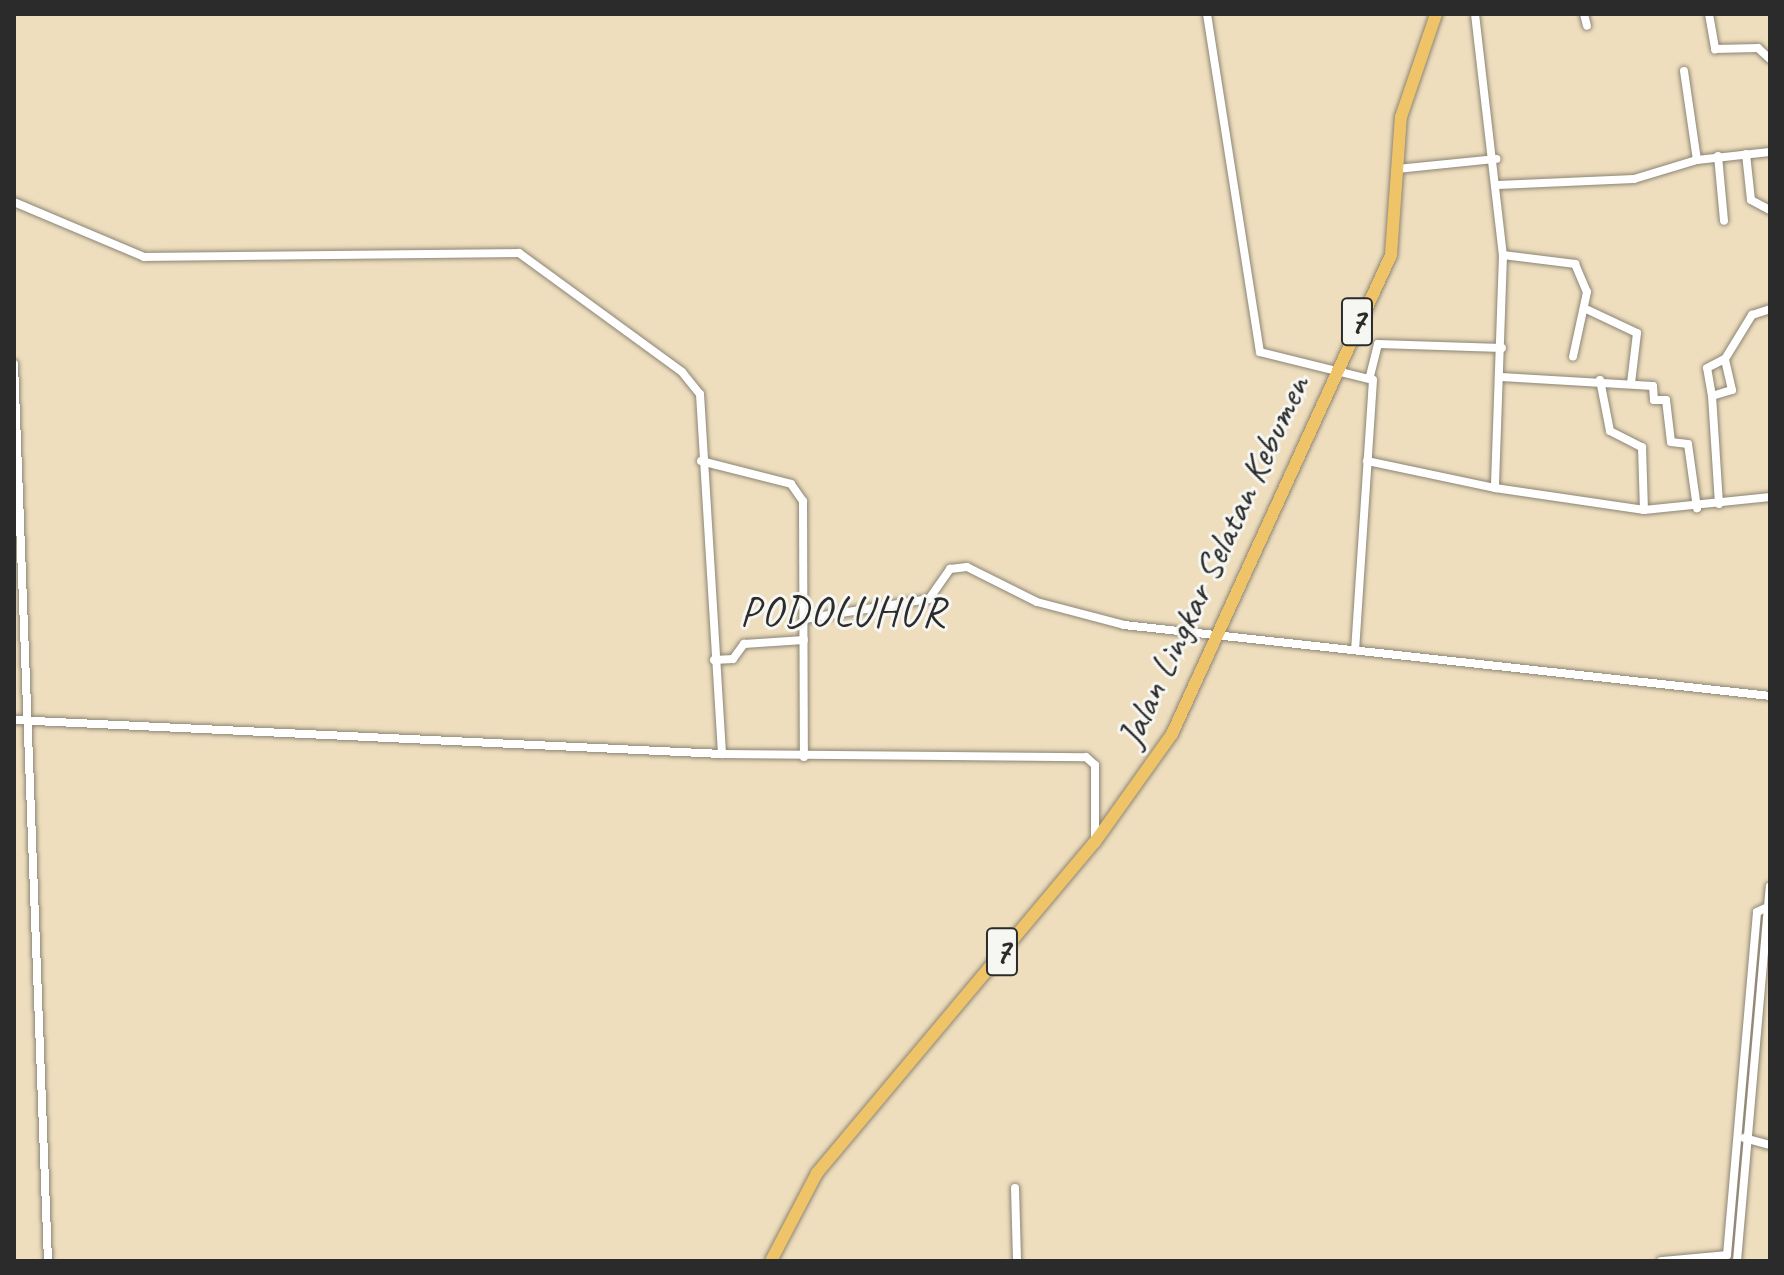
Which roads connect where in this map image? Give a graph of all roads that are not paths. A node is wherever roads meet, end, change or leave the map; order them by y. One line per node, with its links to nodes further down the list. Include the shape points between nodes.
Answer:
1 (1207, 14): 26 (street, via 1260,352)
2 (1436, 14): 14 (highway, Jalan Lingkar Selatan Kebumen / 7, via 1401,117)
3 (1475, 14): 12 (street)
4 (1584, 14): 6 (street)
5 (1709, 14): 7 (street, via 1715,49 1758,48)
6 (1587, 26)
7 (1770, 59)
8 (1684, 71): 13 (street)
9 (1770, 152): 10 (street)
10 (1746, 154): 11 (street); 17 (street, via 1754,205)
11 (1718, 156): 13 (street); 18 (street)
12 (1496, 159): 14 (street); 15 (street)
13 (1697, 160): 15 (street, via 1634,179)
14 (1397, 169): 26 (highway, Jalan Lingkar Selatan Kebumen / 7, via 1396,241)
15 (1498, 185): 19 (street)
16 (14, 202): 32 (street, via 144,257 519,253 695,384)
17 (1770, 210)
18 (1724, 221)
19 (1503, 255): 20 (street, via 1571,260 1586,289); 22 (street)
20 (1586, 309): 23 (street); 30 (street, via 1637,333)
21 (1770, 309): 24 (street, via 1749,318)
22 (1502, 348): 27 (street, via 1378,344); 28 (street)
23 (1573, 357)
24 (1725, 359): 31 (street, via 1706,370); 31 (street, via 1732,391)
25 (14, 364): 40 (street)
26 (1334, 368): 27 (street); 41 (highway, Jalan Lingkar Selatan Kebumen / 7)
27 (1370, 376): 33 (street)
28 (1501, 377): 29 (street); 34 (street)
29 (1600, 380): 30 (street); 38 (street, via 1610,431 1642,447)
30 (1631, 383): 37 (street, via 1653,386 1654,400 1666,400 1671,442 1688,444)
31 (1712, 396): 36 (street)
32 (701, 461): 39 (street, via 791,484 800,495); 44 (street)
33 (1367, 461): 34 (street); 43 (street)
34 (1495, 488): 38 (street)
35 (1770, 497): 36 (street)
36 (1719, 504): 37 (street)
37 (1697, 508): 38 (street)
38 (1644, 510)
39 (804, 619): 41 (street, via 929,599 950,569 967,567 1063,611); 42 (street)
40 (18, 632): 46 (street)
41 (1220, 635): 43 (street); 49 (highway, Jalan Lingkar Selatan Kebumen / 7, via 1172,734)
42 (804, 640): 44 (street, via 744,644 733,659); 48 (street)
43 (1355, 644): 45 (street)
44 (714, 660): 47 (street)
45 (1770, 696)
46 (19, 720): 47 (street); 56 (street)
47 (722, 754): 48 (street)
48 (804, 757): 49 (street, via 1086,757 1095,765)
49 (1095, 842): 57 (highway, Jalan Lingkar Selatan Kebumen / 7, via 817,1173)
50 (1770, 886): 51 (street)
51 (1769, 906): 52 (street); 53 (street, via 1757,912)
52 (1767, 935): 53 (street)
53 (1742, 1137): 54 (street); 59 (street, via 1725,1259); 60 (street)
54 (1770, 1145)
55 (1015, 1188): 58 (street)
56 (48, 1261)
57 (771, 1261)
58 (1017, 1261)
59 (1661, 1261)
60 (1737, 1261)

